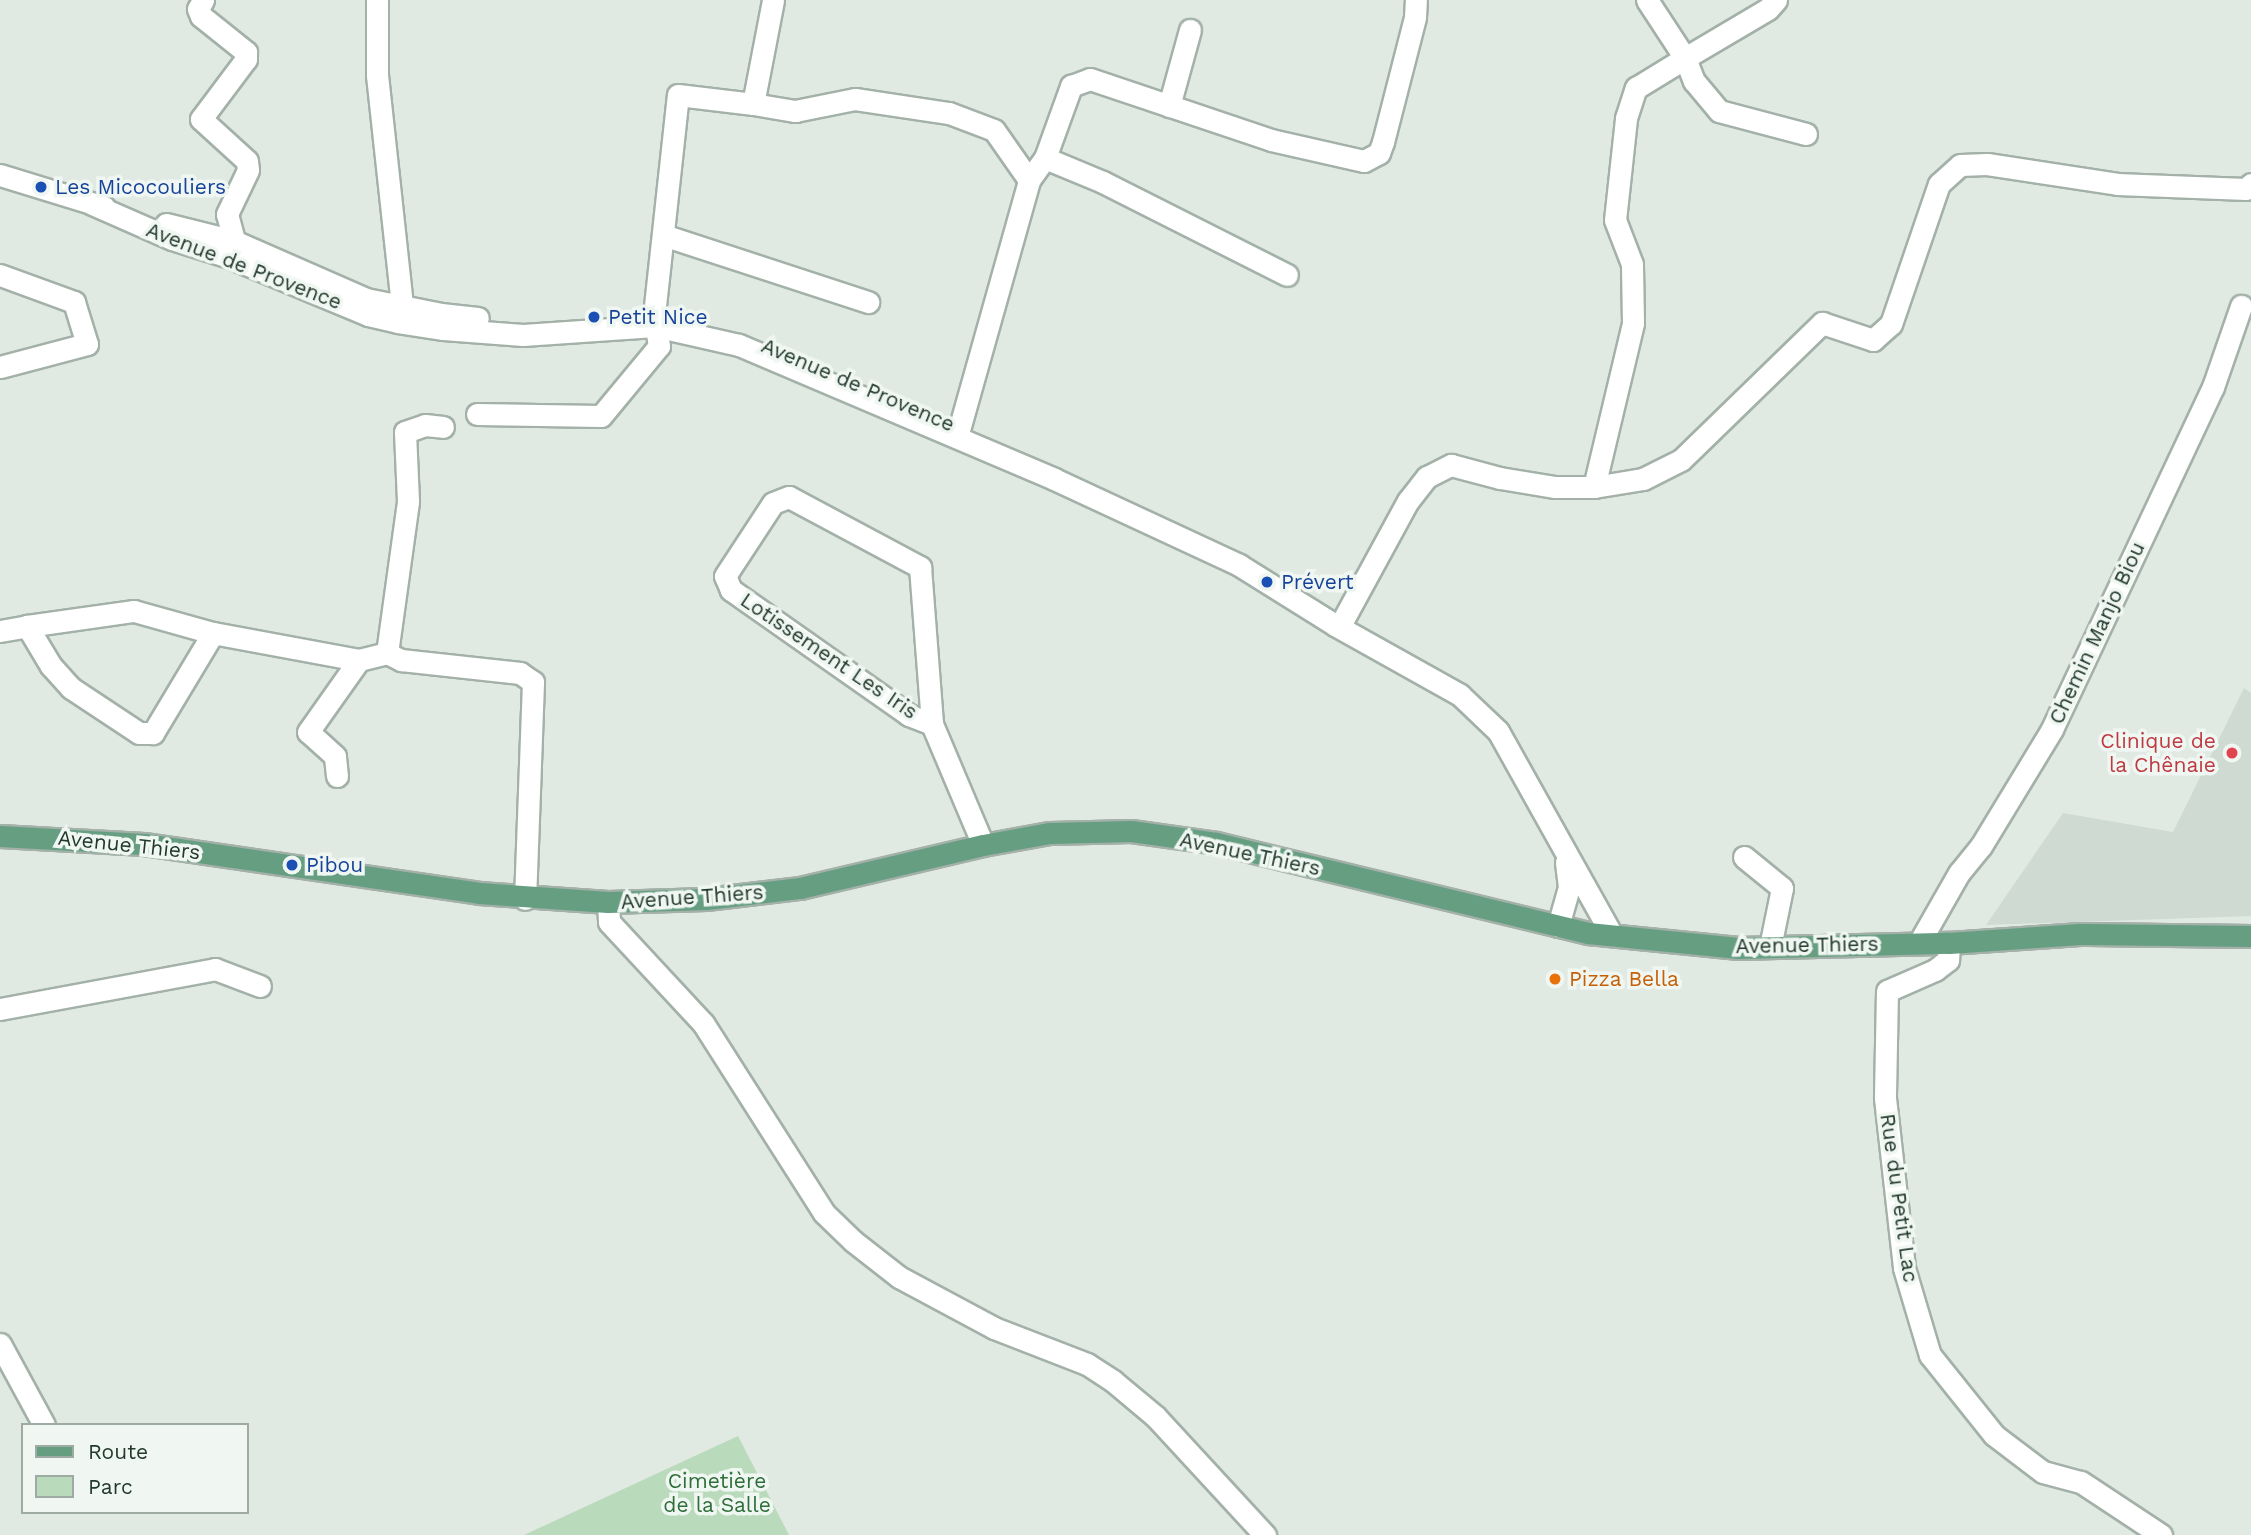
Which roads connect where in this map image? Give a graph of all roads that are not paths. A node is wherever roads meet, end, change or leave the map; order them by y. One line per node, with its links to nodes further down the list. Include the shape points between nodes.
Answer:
1 (203, 0): 17 (street, via 198,9 201,16 246,52 246,59 201,119 247,161 248,170 227,214)
2 (377, 0): 22 (street, via 377,75)
3 (773, 0): 9 (street)
4 (1416, 0): 10 (street, via 1383,142 1379,153 1364,161 1271,140)
5 (1647, 0): 8 (street)
6 (1776, 0): 8 (street)
7 (1190, 30): 10 (street)
8 (1685, 58): 11 (street, via 1694,81 1719,111); 28 (street, via 1636,88 1626,118 1615,220 1632,264 1633,323)
9 (753, 104): 14 (street, via 795,111 855,99 949,113 993,130); 16 (street, via 678,94)
10 (1169, 106): 12 (street, via 1090,79 1071,86)
11 (1806, 134)
12 (1045, 158): 14 (street); 19 (street, via 1103,182)
13 (0, 175): 17 (street, Avenue de Provence, via 93,204 172,239)
14 (1028, 180): 27 (street)
15 (2251, 184): 28 (street, via 2246,189 2117,184 1998,166 1960,165 1939,184 1891,324 1872,340 1822,323 1681,460 1643,479)
16 (663, 235): 20 (street); 23 (street)
17 (232, 248): 22 (street, Avenue de Provence, via 368,315)
18 (0, 275): 24 (street, via 74,302 87,344)
19 (1287, 275)
20 (869, 302)
21 (2241, 306): 46 (street, Chemin Manjo Biou, via 2213,387 2052,729)
22 (400, 314): 23 (street, Avenue de Provence, via 443,329 523,335)
23 (655, 321): 25 (street, via 659,346 601,416); 27 (street, Avenue de Provence, via 739,345)
24 (0, 367)
25 (477, 414)
26 (443, 427): 33 (street, via 425,425 405,432 408,501)
27 (959, 433): 29 (street, Avenue de Provence, via 1239,565)
28 (1594, 487): 29 (street, via 1555,487 1451,465 1427,477 1408,501 1343,620)
29 (1335, 625): 39 (street, Avenue de Provence, via 1460,695 1498,731)
30 (27, 626): 31 (street); 32 (street, via 134,611); 32 (street, via 51,666 71,688 139,733 153,733)
31 (0, 631)
32 (213, 632): 34 (street)
33 (387, 653): 34 (street); 41 (street, via 401,660 520,673 533,682)
34 (359, 660): 36 (street, via 308,732 335,756)
35 (932, 724): 35 (street, Lotissement Les Iris, via 920,567 789,497 773,503 725,576 731,590 909,715); 38 (street, Lotissement Les Iris)
36 (337, 776)
37 (0, 836): 41 (main road, Avenue Thiers, via 144,844)
38 (983, 845): 42 (main road, Avenue Thiers, via 800,888 705,899); 43 (main road, Avenue Thiers, via 1050,833 1131,831 1204,841)
39 (1566, 857): 43 (street, Avenue de Provence, via 1569,887); 44 (street, Avenue de Provence)
40 (1744, 857): 48 (street, via 1782,888)
41 (525, 899): 42 (main road, Avenue Thiers)
42 (608, 902): 53 (street, via 609,922 703,1023 824,1213 853,1241 900,1277 994,1328 1087,1364 1113,1381 1166,1426)
43 (1558, 926): 44 (main road, Avenue Thiers)
44 (1612, 935): 48 (main road, Avenue Thiers)
45 (2251, 936): 47 (main road, Avenue Thiers, via 2080,933)
46 (1919, 943): 47 (main road, Avenue Thiers); 48 (main road, Avenue Thiers)
47 (1949, 943): 54 (street, Rue du Petit Lac, via 1948,960 1888,991 1885,1098 1904,1268 1930,1355 1994,1435 2043,1472 2081,1482)
48 (1770, 947)
49 (260, 986): 50 (street, via 215,970)
50 (0, 1009)
51 (0, 1344): 52 (street)
52 (43, 1423)
53 (1265, 1535)
54 (2161, 1535)

